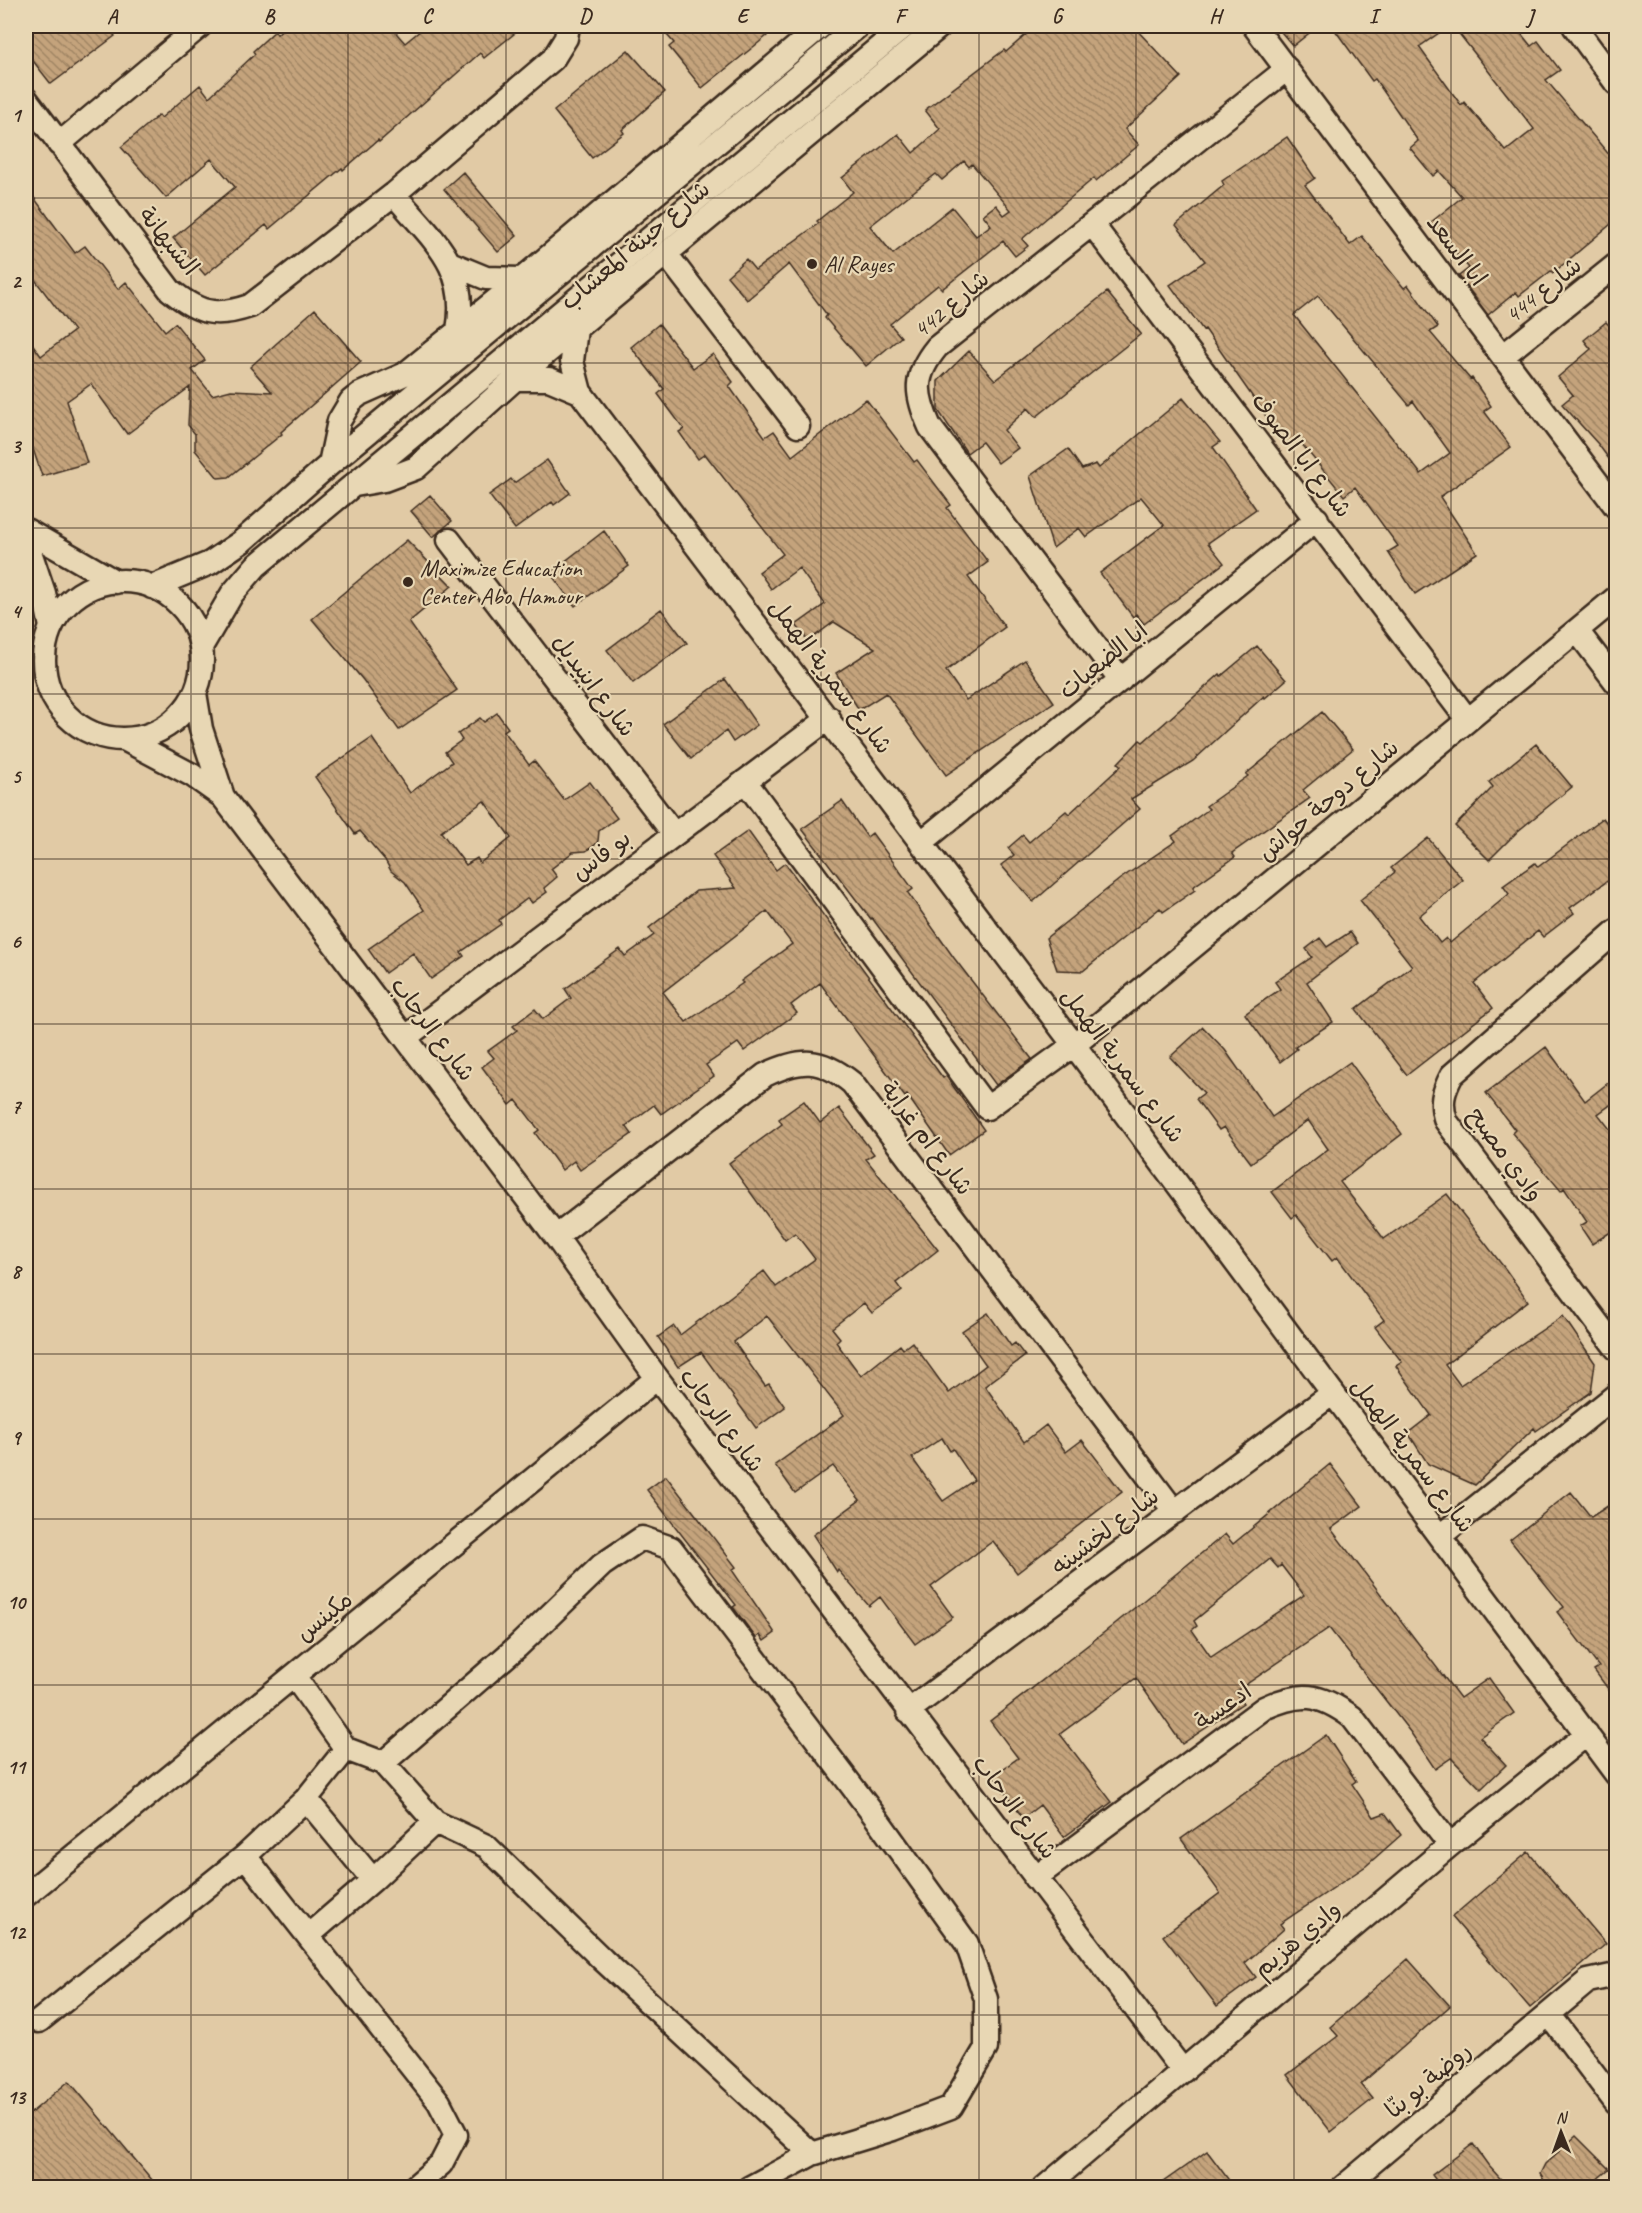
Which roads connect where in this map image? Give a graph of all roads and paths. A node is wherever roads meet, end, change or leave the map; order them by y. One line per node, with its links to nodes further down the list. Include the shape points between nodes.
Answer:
1 (200, 26): 12 (street)
2 (568, 26): 13 (street, الشبهانة, via 566,38 553,59)
3 (821, 26): 18 (street, شارع حينة المعشاب)
4 (858, 26): 25 (street, شارع حينة المعشاب)
5 (904, 26): 26 (street, شارع حينة المعشاب)
6 (940, 26): 15 (street, شارع حينة المعشاب)
7 (1254, 26): 9 (street, ابا السعد)
8 (1574, 26): 10 (street)
9 (1287, 69): 14 (street, شارع 442); 21 (street, ابا السعد)
10 (1617, 83)
11 (26, 99): 12 (street, الشبهانة)
12 (59, 144): 13 (street, الشبهانة, via 170,290 189,306 207,312 229,313 250,306)
13 (394, 194): 16 (street)
14 (1092, 224): 28 (street, شارع ابا الصوف); 38 (street, شارع 442, via 937,347 924,363 917,384 920,405 930,427)
15 (666, 254): 19 (street, شارع حينة المعشاب); 24 (street)
16 (452, 264): 18 (street, via 486,278); 20 (street, via 461,297)
17 (1617, 265): 21 (street, شارع 444)
18 (522, 279): 20 (street, شارع حينة المعشاب)
19 (576, 329): 22 (street, شارع حينة المعشاب); 23 (street, شارع سمرية الهمل, via 572,361)
20 (458, 330): 25 (street, شارع حينة المعشاب, via 405,374 360,393 351,401 339,421)
21 (1503, 356): 27 (street, ابا السعد)
22 (515, 379): 23 (street, شارع سمرية الهمل, via 549,379); 26 (street, شارع حينة المعشاب, via 416,468 384,480)
23 (580, 392): 41 (street, شارع سمرية الهمل)
24 (798, 426)
25 (330, 464): 33 (street, شارع حينة المعشاب, via 241,542 210,563)
26 (354, 485): 37 (street, شارع حينة المعشاب, via 256,567 232,594)
27 (1617, 507)
28 (1317, 519): 38 (street, ابا الضعيات); 42 (street, شارع ابا الصوف)
29 (26, 530): 32 (street)
30 (26, 540): 35 (street)
31 (449, 540): 46 (street, شارع ابنيديل)
32 (116, 582): 33 (street); 35 (street, via 96,586 78,596)
33 (152, 587): 37 (street, via 181,607 192,621)
34 (1617, 598): 36 (street, شارع دوحة حواش)
35 (51, 627): 43 (street, via 44,653 46,679 57,704 75,723 99,736)
36 (1578, 632): 39 (street); 42 (street, شارع دوحة حواش)
37 (201, 646): 40 (street, via 202,674)
38 (1121, 680): 47 (street, ابا الضعيات)
39 (1617, 682)
40 (195, 693): 43 (street, via 183,712 167,726 147,736); 45 (street, شارع الرحاب, via 201,729)
41 (829, 718): 44 (street, بو فاس); 47 (street, شارع سمرية الهمل)
42 (1467, 719): 50 (street, شارع دوحة حواش)
43 (126, 740): 45 (street, شارع الرحاب, via 160,756)
44 (745, 781): 46 (street, بو فاس); 50 (street, شارع دوحة حواش, via 987,1108)
45 (223, 797): 49 (street, شارع الرحاب)
46 (674, 834): 49 (street, بو فاس)
47 (922, 842): 50 (street, شارع سمرية الهمل)
48 (1617, 931): 52 (street, وادي مصبح, via 1452,1075 1441,1107 1446,1121)
49 (406, 1036): 51 (street, شارع الرحاب)
50 (1074, 1045): 54 (street, شارع سمرية الهمل)
51 (556, 1237): 53 (street, شارع الرحاب); 56 (street, شارع ام غرابة, via 765,1075 785,1066 808,1063 833,1068 852,1083)
52 (1617, 1348)
53 (657, 1378): 58 (street, مكينس); 59 (street, شارع الرحاب)
54 (1333, 1393): 56 (street, شارع لخشينه); 57 (street, شارع سمرية الهمل)
55 (1617, 1395): 57 (street)
56 (1175, 1512): 59 (street, شارع لخشينه)
57 (1440, 1536): 60 (street, شارع سمرية الهمل)
58 (294, 1676): 61 (street); 70 (street, مكينس)
59 (908, 1711): 68 (street, شارع الرحاب)
60 (1587, 1734): 63 (street, شارع سمرية الهمل); 66 (street, وادي هزيم)
61 (346, 1749): 62 (street); 64 (street)
62 (383, 1763): 65 (street); 77 (street, via 517,1647 602,1565 642,1538 671,1548 967,1944 986,2000 986,2048 951,2107)
63 (1617, 1774)
64 (306, 1799): 67 (street); 69 (street)
65 (435, 1822): 69 (street); 77 (street, via 486,1846)
66 (1450, 1845): 68 (street, ادعسة, via 1352,1717 1331,1702 1308,1695 1264,1708); 75 (street, وادي هزيم)
67 (245, 1856): 71 (street); 74 (street)
68 (1035, 1878): 75 (street, شارع الرحاب)
69 (373, 1880): 71 (street)
70 (26, 1895)
71 (309, 1935): 79 (street, via 439,2102 456,2136 441,2164)
72 (1617, 1975): 73 (street, روضة بو بنّا, via 1588,1981)
73 (1549, 2014): 76 (street); 81 (street, روضة بو بنّا)
74 (39, 2021)
75 (1183, 2071): 78 (street, وادي هزيم)
76 (1617, 2103)
77 (812, 2154): 80 (street)
78 (1058, 2183)
79 (413, 2187)
80 (749, 2187)
81 (1342, 2187)

